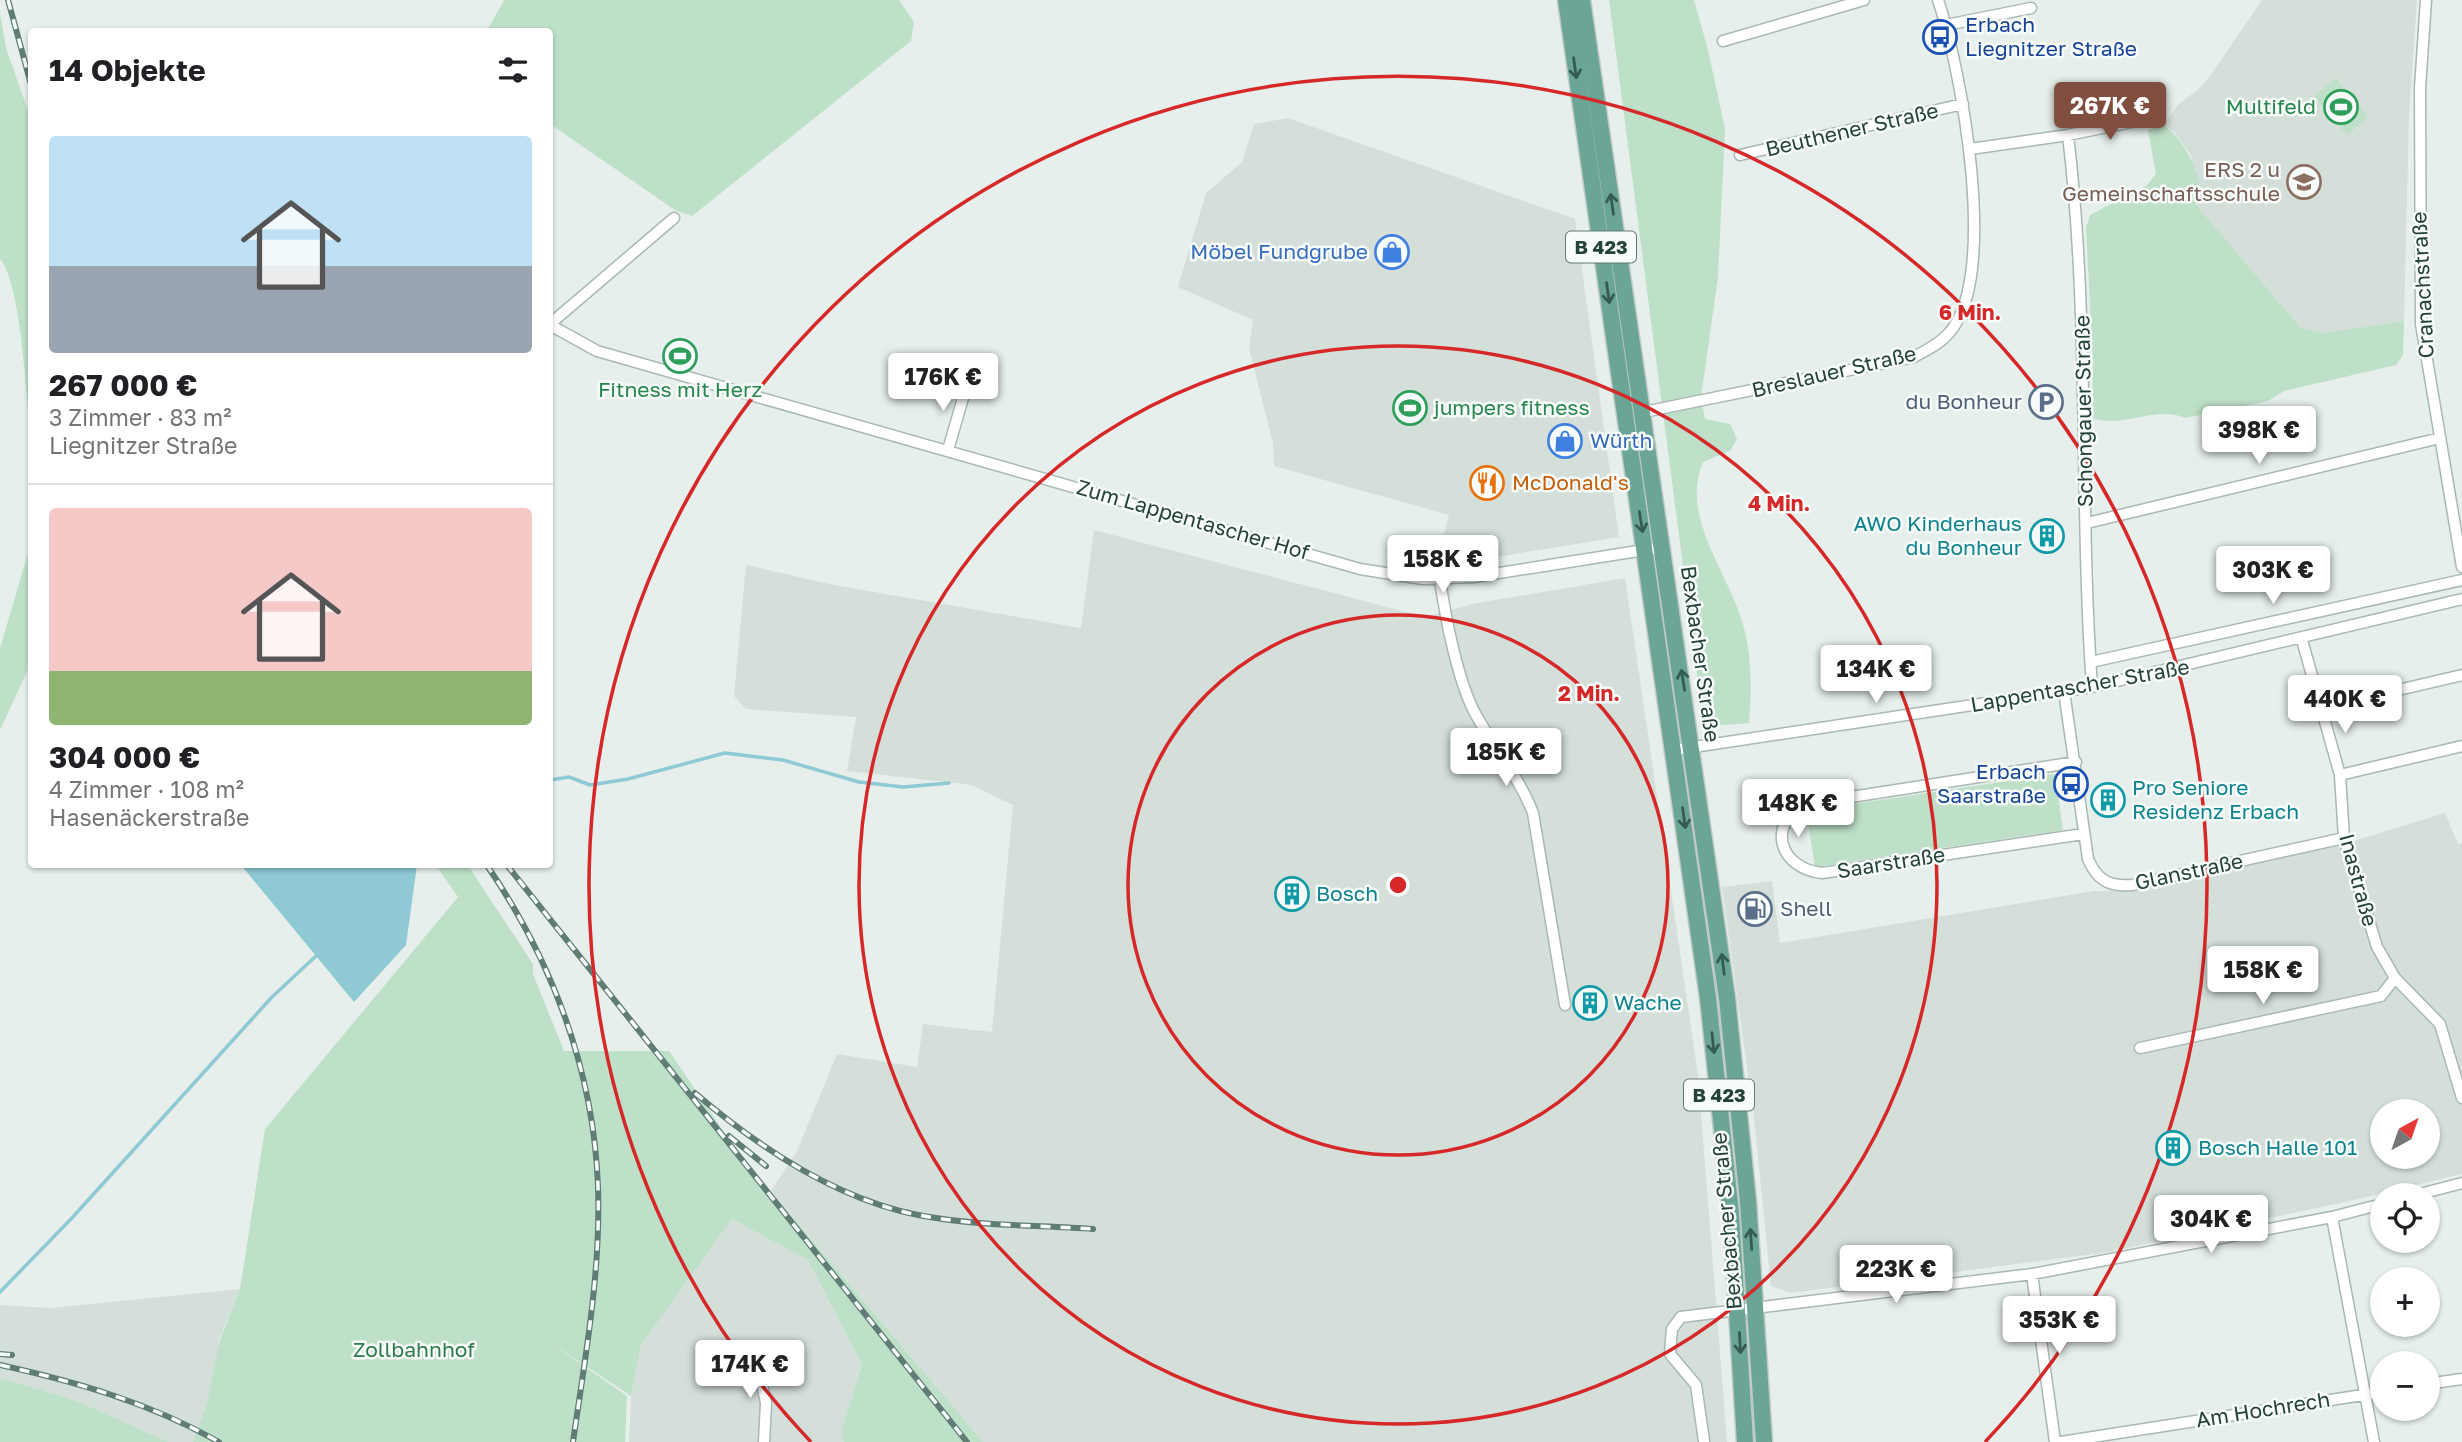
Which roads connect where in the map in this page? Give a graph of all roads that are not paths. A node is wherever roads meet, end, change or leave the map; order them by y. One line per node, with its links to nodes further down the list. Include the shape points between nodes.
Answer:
1 (1566, 0): 19 (main road, Bexbacher Straße / B 423, one-way to 19)
2 (1582, 0): 18 (main road, Bexbacher Straße, one-way to 2)
3 (1864, 0): 8 (street)
4 (1938, 0): 7 (street, Breslauer Straße)
5 (2426, 0): 20 (street, Cranachstraße, via 2420,88 2419,288 2425,359)
6 (2031, 8): 7 (street)
7 (1946, 25): 9 (street, Breslauer Straße)
8 (1723, 41)
9 (1964, 104): 12 (street, Breslauer Straße); 13 (street, Beuthener Straße)
10 (2146, 119): 11 (street)
11 (2068, 135): 12 (street); 22 (street, Schongauer Straße, via 2081,266)
12 (1970, 149): 18 (street, Breslauer Straße, via 1974,224 1965,301 1950,333 1933,347 1914,357)
13 (1740, 155)
14 (674, 218): 15 (street)
15 (553, 321)
16 (553, 326): 21 (street, Zum Lappentascher Hof, via 597,351)
17 (967, 384): 21 (street)
18 (1642, 413): 19 (street, Breslauer Straße); 23 (main road, Bexbacher Straße / B 423)
19 (1625, 415): 24 (main road, Bexbacher Straße / B 423, one-way to 24)
20 (2440, 438): 22 (street); 25 (street, Cranachstraße)
21 (948, 450): 26 (street, Zum Lappentascher Hof, via 1360,569)
22 (2087, 523): 30 (street, Schongauer Straße)
23 (1663, 547): 24 (street, Zum Lappentascher Hof); 36 (main road, Bexbacher Straße / B 423, one-way to 23)
24 (1646, 551): 26 (street, Zum Lappentascher Hof); 37 (main road, Bexbacher Straße / B 423)
25 (2462, 567)
26 (1440, 579): 43 (street, via 1465,688 1533,813)
27 (2462, 580): 30 (street, Lappentascher Straße)
28 (2462, 599): 29 (street, Lappentascher Straße)
29 (2302, 640): 32 (street, Lappentascher Straße); 34 (street, Inastraße)
30 (2091, 662): 32 (street, Schongauer Straße)
31 (2462, 676): 34 (street)
32 (2092, 687): 33 (street, Lappentascher Straße)
33 (2064, 691): 36 (street, Lappentascher Straße); 38 (street, Glanstraße)
34 (2321, 708): 39 (street, Inastraße)
35 (2462, 746): 39 (street)
36 (1693, 748): 37 (street, Lappentascher Straße); 51 (main road, Bexbacher Straße / B 423, one-way to 36, via 1727,998)
37 (1674, 750): 52 (main road, Bexbacher Straße / B 423, one-way to 52, via 1709,998)
38 (2076, 762): 40 (street, Glanstraße); 40 (street, Saarstraße, via 1807,804 1786,819 1782,837 1793,863 1822,873)
39 (2340, 775): 41 (street, Inastraße)
40 (2083, 834): 41 (street, Glanstraße, via 2093,870 2103,881 2117,886)
41 (2344, 838): 42 (street, Inastraße, via 2376,947)
42 (2395, 978): 44 (street, via 2381,996); 45 (street, Inastraße, via 2440,1024)
43 (1565, 1005)
44 (2140, 1048)
45 (2462, 1098)
46 (2462, 1184): 47 (street)
47 (2440, 1189)
48 (2370, 1207): 49 (street)
49 (2332, 1217): 50 (street); 56 (street)
50 (2032, 1274): 51 (street); 62 (street)
51 (1755, 1307): 52 (street); 61 (main road, Bexbacher Straße / B 423)
52 (1738, 1309): 58 (street, via 1681,1317 1672,1329 1670,1354 1696,1385); 60 (main road, Bexbacher Straße / B 423, one-way to 60)
53 (756, 1356): 59 (street, via 766,1403)
54 (2462, 1379): 55 (street)
55 (2440, 1382)
56 (2366, 1394): 57 (street, Am Hochrech); 63 (street, Am Hochrech); 64 (street)
57 (2370, 1394)
58 (1704, 1441)
59 (764, 1442)
60 (1745, 1442)
61 (1764, 1442)
62 (2054, 1442)
63 (2061, 1442)
64 (2374, 1442)

